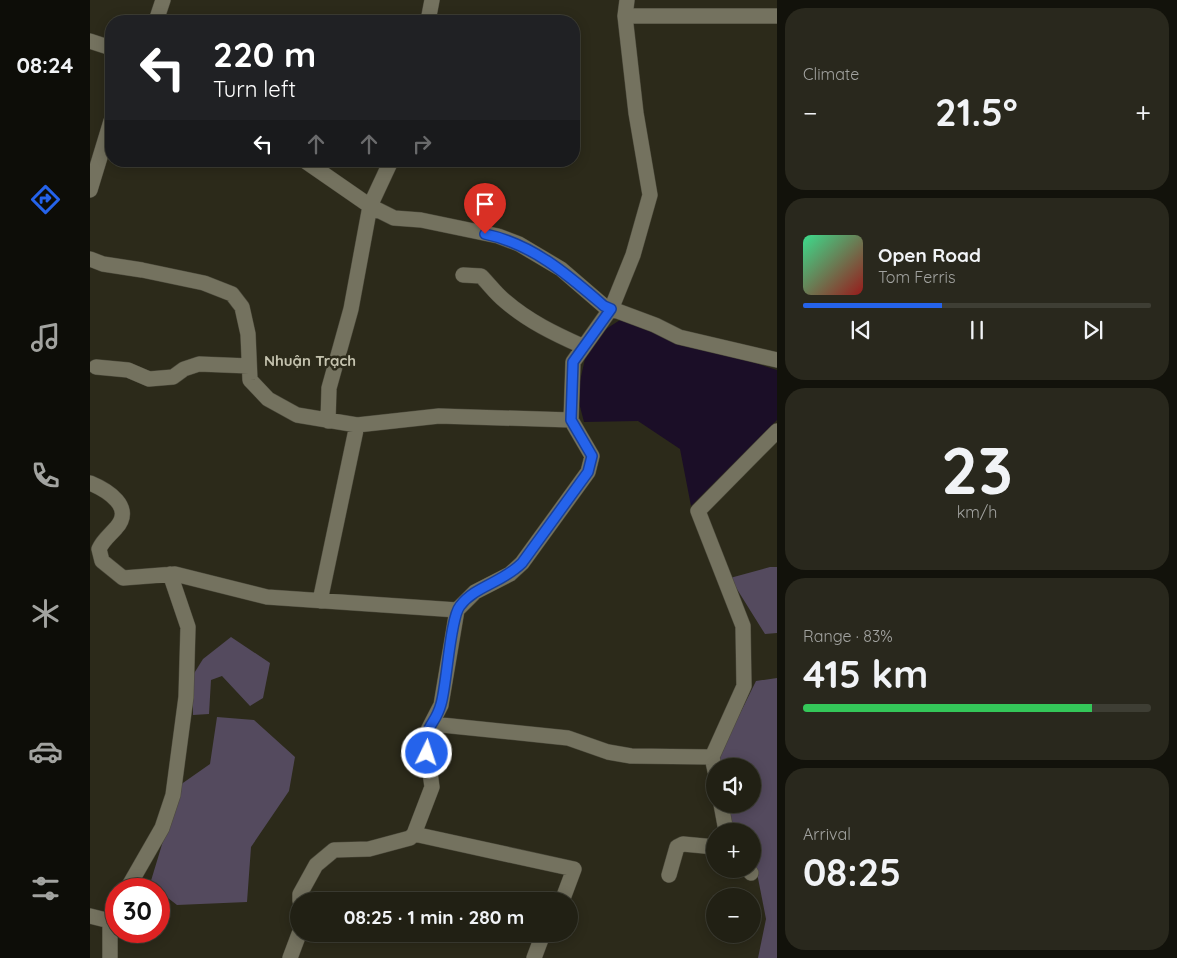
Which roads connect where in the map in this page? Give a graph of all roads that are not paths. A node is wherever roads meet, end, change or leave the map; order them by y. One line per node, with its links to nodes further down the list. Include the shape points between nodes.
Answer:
1 (163, 0): 4 (street)
2 (432, 0): 5 (street)
3 (627, 0): 6 (street)
4 (158, 15)
5 (429, 15)
6 (625, 16): 7 (street); 17 (street, via 650,196 633,255)
7 (777, 16)
8 (90, 41): 9 (street)
9 (105, 46)
10 (105, 141): 13 (street)
11 (315, 167): 14 (street)
12 (388, 167): 14 (street)
13 (90, 190)
14 (370, 206): 17 (street, via 394,218 421,220 498,236 519,244 561,269); 23 (street, via 351,309 329,388)
15 (90, 259): 20 (street, via 204,283 232,294 242,307 248,334)
16 (463, 275): 18 (street, via 481,276 505,302 555,334)
17 (611, 309): 18 (street); 19 (street, via 679,337)
18 (582, 346): 22 (street, via 573,362)
19 (777, 360)
20 (249, 366): 21 (street, via 200,364 173,377 149,379 128,370); 23 (street, via 250,380 268,399 297,415)
21 (96, 367)
22 (571, 420): 24 (street, via 439,416); 29 (street, via 592,456 588,472 522,563 510,574 475,592)
23 (328, 421): 24 (street)
24 (357, 425): 28 (street)
25 (777, 431): 31 (street, via 698,511 743,626 744,686)
26 (90, 484): 27 (street, via 117,500 122,508 120,522 99,549 102,561 123,578)
27 (170, 574): 28 (street, via 267,597); 36 (street, via 188,627 186,697 172,795 162,828)
28 (320, 601): 29 (street)
29 (456, 610): 30 (street, via 441,705)
30 (432, 724): 32 (street, via 568,738 608,752); 33 (street, via 425,736 432,787)
31 (716, 758)
32 (706, 763)
33 (414, 834): 37 (street, via 410,838 369,849 334,850 316,865); 38 (street, via 574,868)
34 (706, 846): 35 (street, via 683,844 677,847)
35 (669, 875)
36 (133, 878)
37 (301, 892)
38 (565, 892)
39 (105, 915): 40 (street)
40 (90, 916)
41 (296, 942): 45 (street)
42 (540, 942): 46 (street)
43 (111, 943): 44 (street)
44 (110, 958)
45 (290, 958)
46 (534, 958)

